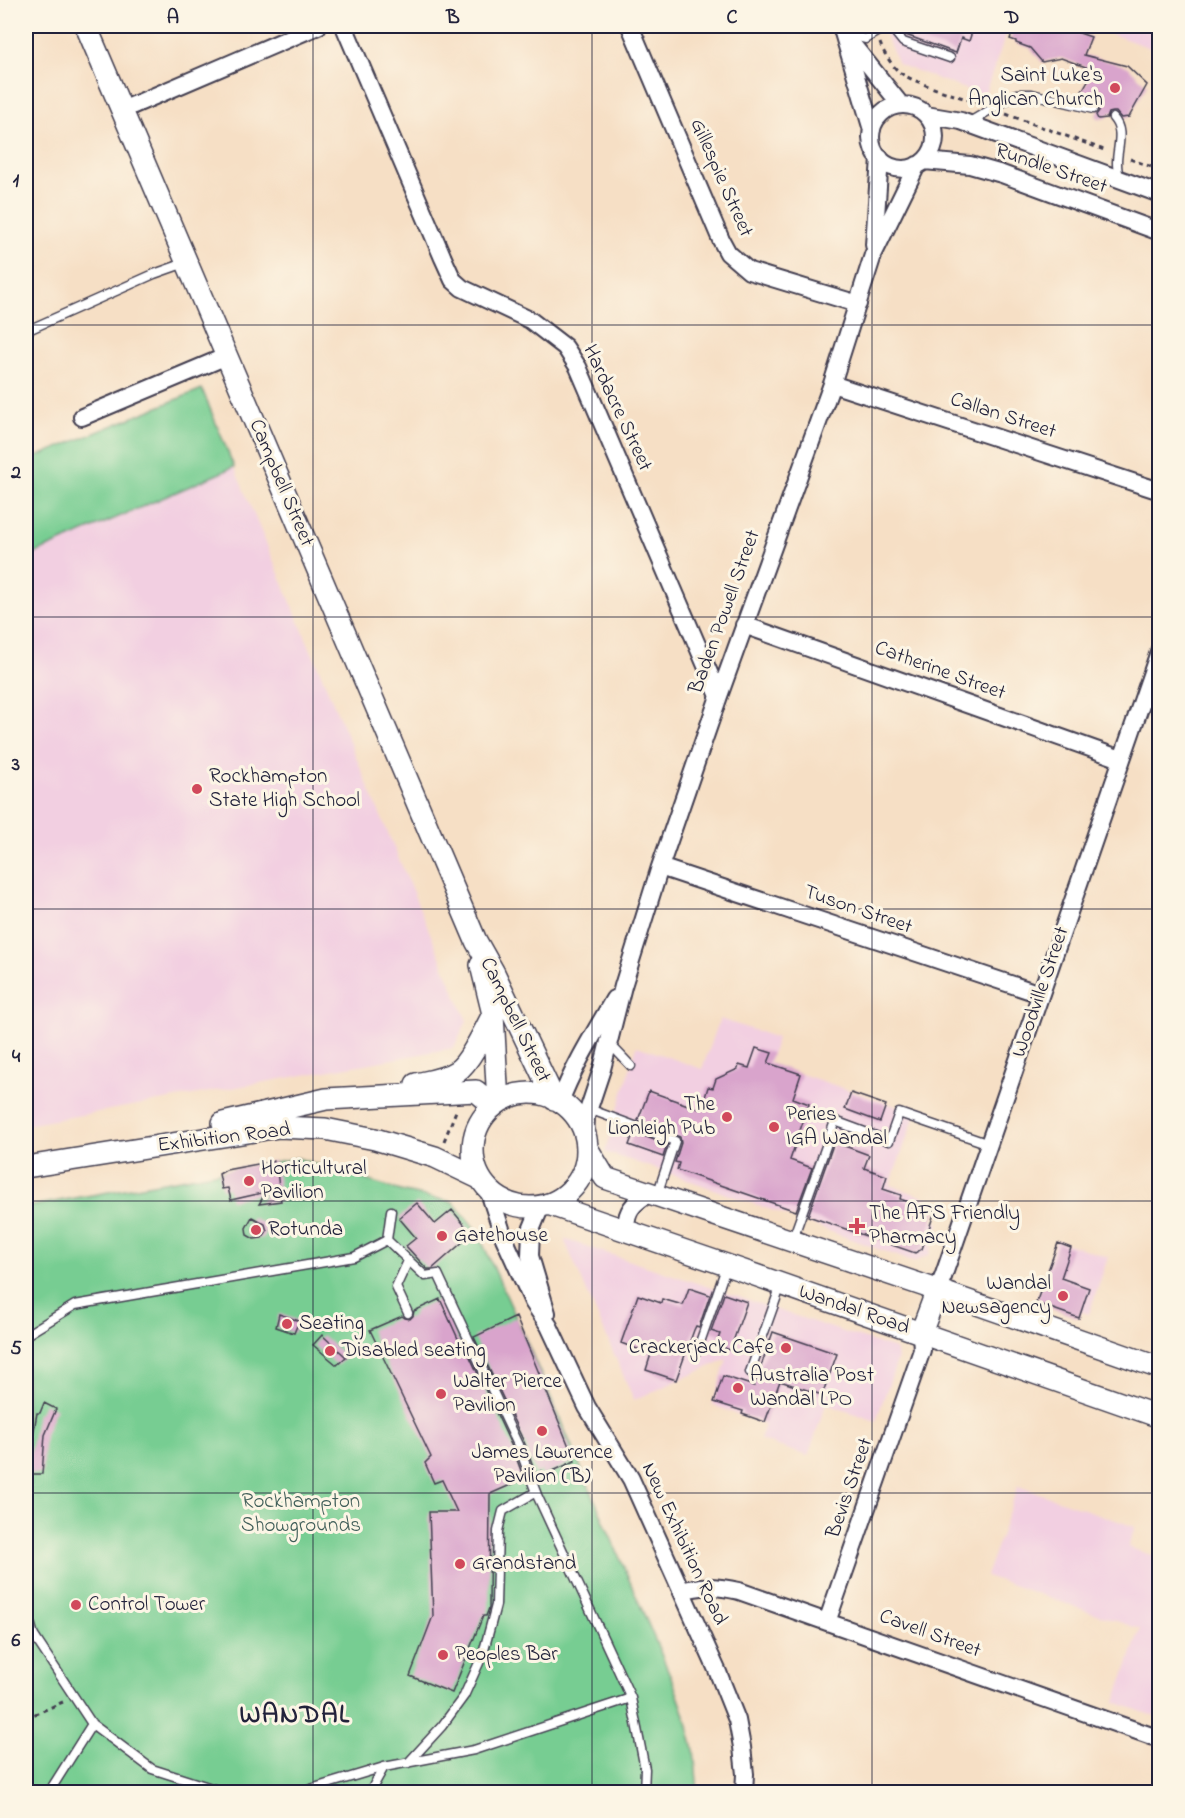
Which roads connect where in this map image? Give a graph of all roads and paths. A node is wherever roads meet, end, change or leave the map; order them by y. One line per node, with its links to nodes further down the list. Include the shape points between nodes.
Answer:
1 (86, 26): 10 (street, Campbell Street)
2 (318, 26): 10 (street)
3 (344, 26): 30 (street, Hardacre Street, via 453,280 530,320 565,347 578,367)
4 (630, 26): 22 (street, Gillespie Street, via 728,253 749,271)
5 (888, 26): 6 (lane, via 866,39); 7 (lane, via 903,42)
6 (842, 30): 8 (street); 14 (street)
7 (950, 58)
8 (901, 105): 11 (street); 14 (street, via 882,112)
9 (1093, 109): 13 (lane, via 1017,94)
10 (122, 110): 21 (street, Campbell Street)
11 (926, 115): 13 (street, Rundle Street); 16 (street, via 935,138 930,154)
12 (1113, 118): 17 (lane, via 1119,124)
13 (967, 123): 17 (street, Rundle Street)
14 (872, 130): 15 (street, via 871,141)
15 (880, 158): 16 (street, via 902,168); 20 (street, Baden Powell Street)
16 (921, 163): 19 (street, Rundle Street, via 970,165 1002,174); 20 (street, Baden Powell Street)
17 (1119, 179): 18 (street, Rundle Street)
18 (1160, 195)
19 (1160, 232)
20 (873, 255): 22 (street, Baden Powell Street)
21 (186, 262): 23 (lane); 24 (street, Campbell Street)
22 (858, 304): 25 (street, Baden Powell Street)
23 (26, 331)
24 (227, 356): 26 (street); 33 (street, Campbell Street)
25 (832, 384): 27 (street, Callan Street); 28 (street, Baden Powell Street)
26 (82, 417)
27 (1160, 491)
28 (744, 625): 30 (street, Baden Powell Street); 31 (street, Catherine Street)
29 (1160, 649): 31 (street, Woodville Street)
30 (719, 696): 32 (street, Baden Powell Street)
31 (1121, 759): 35 (street, Woodville Street)
32 (660, 867): 34 (street, Baden Powell Street); 35 (street, Tuson Street)
33 (476, 941): 36 (street, Campbell Street); 40 (street, Campbell Street)
34 (623, 986): 37 (street, Baden Powell Street); 40 (street, Baden Powell Street)
35 (1040, 994): 45 (street, Woodville Street)
36 (494, 1014): 39 (street, Exhibition Road, via 459,1070 439,1080); 42 (street, Campbell Street)
37 (609, 1043): 38 (lane); 43 (street, Baden Powell Street)
38 (631, 1065)
39 (326, 1099): 42 (street, Exhibition Road, via 476,1091); 47 (street, Exhibition Road)
40 (557, 1100): 42 (street, via 525,1094); 44 (street, via 572,1112)
41 (461, 1101): 46 (path)
42 (496, 1105): 49 (street, via 483,1118 473,1148 475,1165)
43 (589, 1109): 44 (street, Baden Powell Street); 50 (lane, via 675,1141)
44 (586, 1143): 50 (street, via 605,1178); 51 (street, via 585,1162 572,1188)
45 (989, 1144): 55 (lane, via 899,1113 889,1141 835,1121); 59 (street, Woodville Street)
46 (442, 1145)
47 (67, 1159): 48 (street, Exhibition Road); 49 (street, Exhibition Road, via 279,1127 325,1129 427,1155)
48 (26, 1167)
49 (485, 1184): 51 (street, via 512,1204); 61 (street, New Exhibition Road, via 504,1238 533,1302)
50 (653, 1195): 53 (street, via 633,1205 627,1216); 55 (street)
51 (544, 1205): 53 (street, Wandal Road); 61 (street, New Exhibition Road, via 531,1230 530,1256)
52 (391, 1211): 54 (lane)
53 (627, 1230): 57 (street, Wandal Road)
54 (387, 1240): 56 (lane); 63 (lane, via 354,1257 75,1305)
55 (792, 1241): 59 (street)
56 (408, 1261): 60 (lane, via 396,1287); 68 (lane, via 425,1276 438,1274)
57 (727, 1265): 58 (street, Wandal Road); 64 (lane)
58 (782, 1284): 62 (street, Wandal Road); 66 (lane)
59 (937, 1290): 62 (street, Woodville Street); 65 (street)
60 (408, 1313)
61 (549, 1326): 69 (street, New Exhibition Road, via 587,1407 631,1479)
62 (921, 1333): 67 (street, Wandal Road); 71 (street, Bevis Street, via 922,1350)
63 (26, 1335)
64 (697, 1351)
65 (1160, 1368)
66 (750, 1372)
67 (1160, 1418)
68 (536, 1492): 73 (lane); 77 (lane, via 503,1511 498,1531 496,1605 483,1654 464,1696)
69 (682, 1590): 71 (street, Cavell Street, via 718,1586); 84 (street, New Exhibition Road, via 737,1720)
70 (26, 1608): 72 (lane, via 33,1636)
71 (827, 1622): 76 (street, Cavell Street)
72 (74, 1698): 74 (path); 75 (lane)
73 (631, 1698): 77 (lane, via 474,1750); 83 (lane, via 645,1769)
74 (26, 1718)
75 (92, 1724): 79 (lane); 80 (lane, via 152,1769)
76 (1160, 1739)
77 (408, 1763): 78 (lane)
78 (384, 1767): 81 (lane, via 301,1792); 82 (lane)
79 (49, 1792)
80 (224, 1792)
81 (277, 1792)
82 (370, 1792)
83 (644, 1792)
84 (744, 1792)

